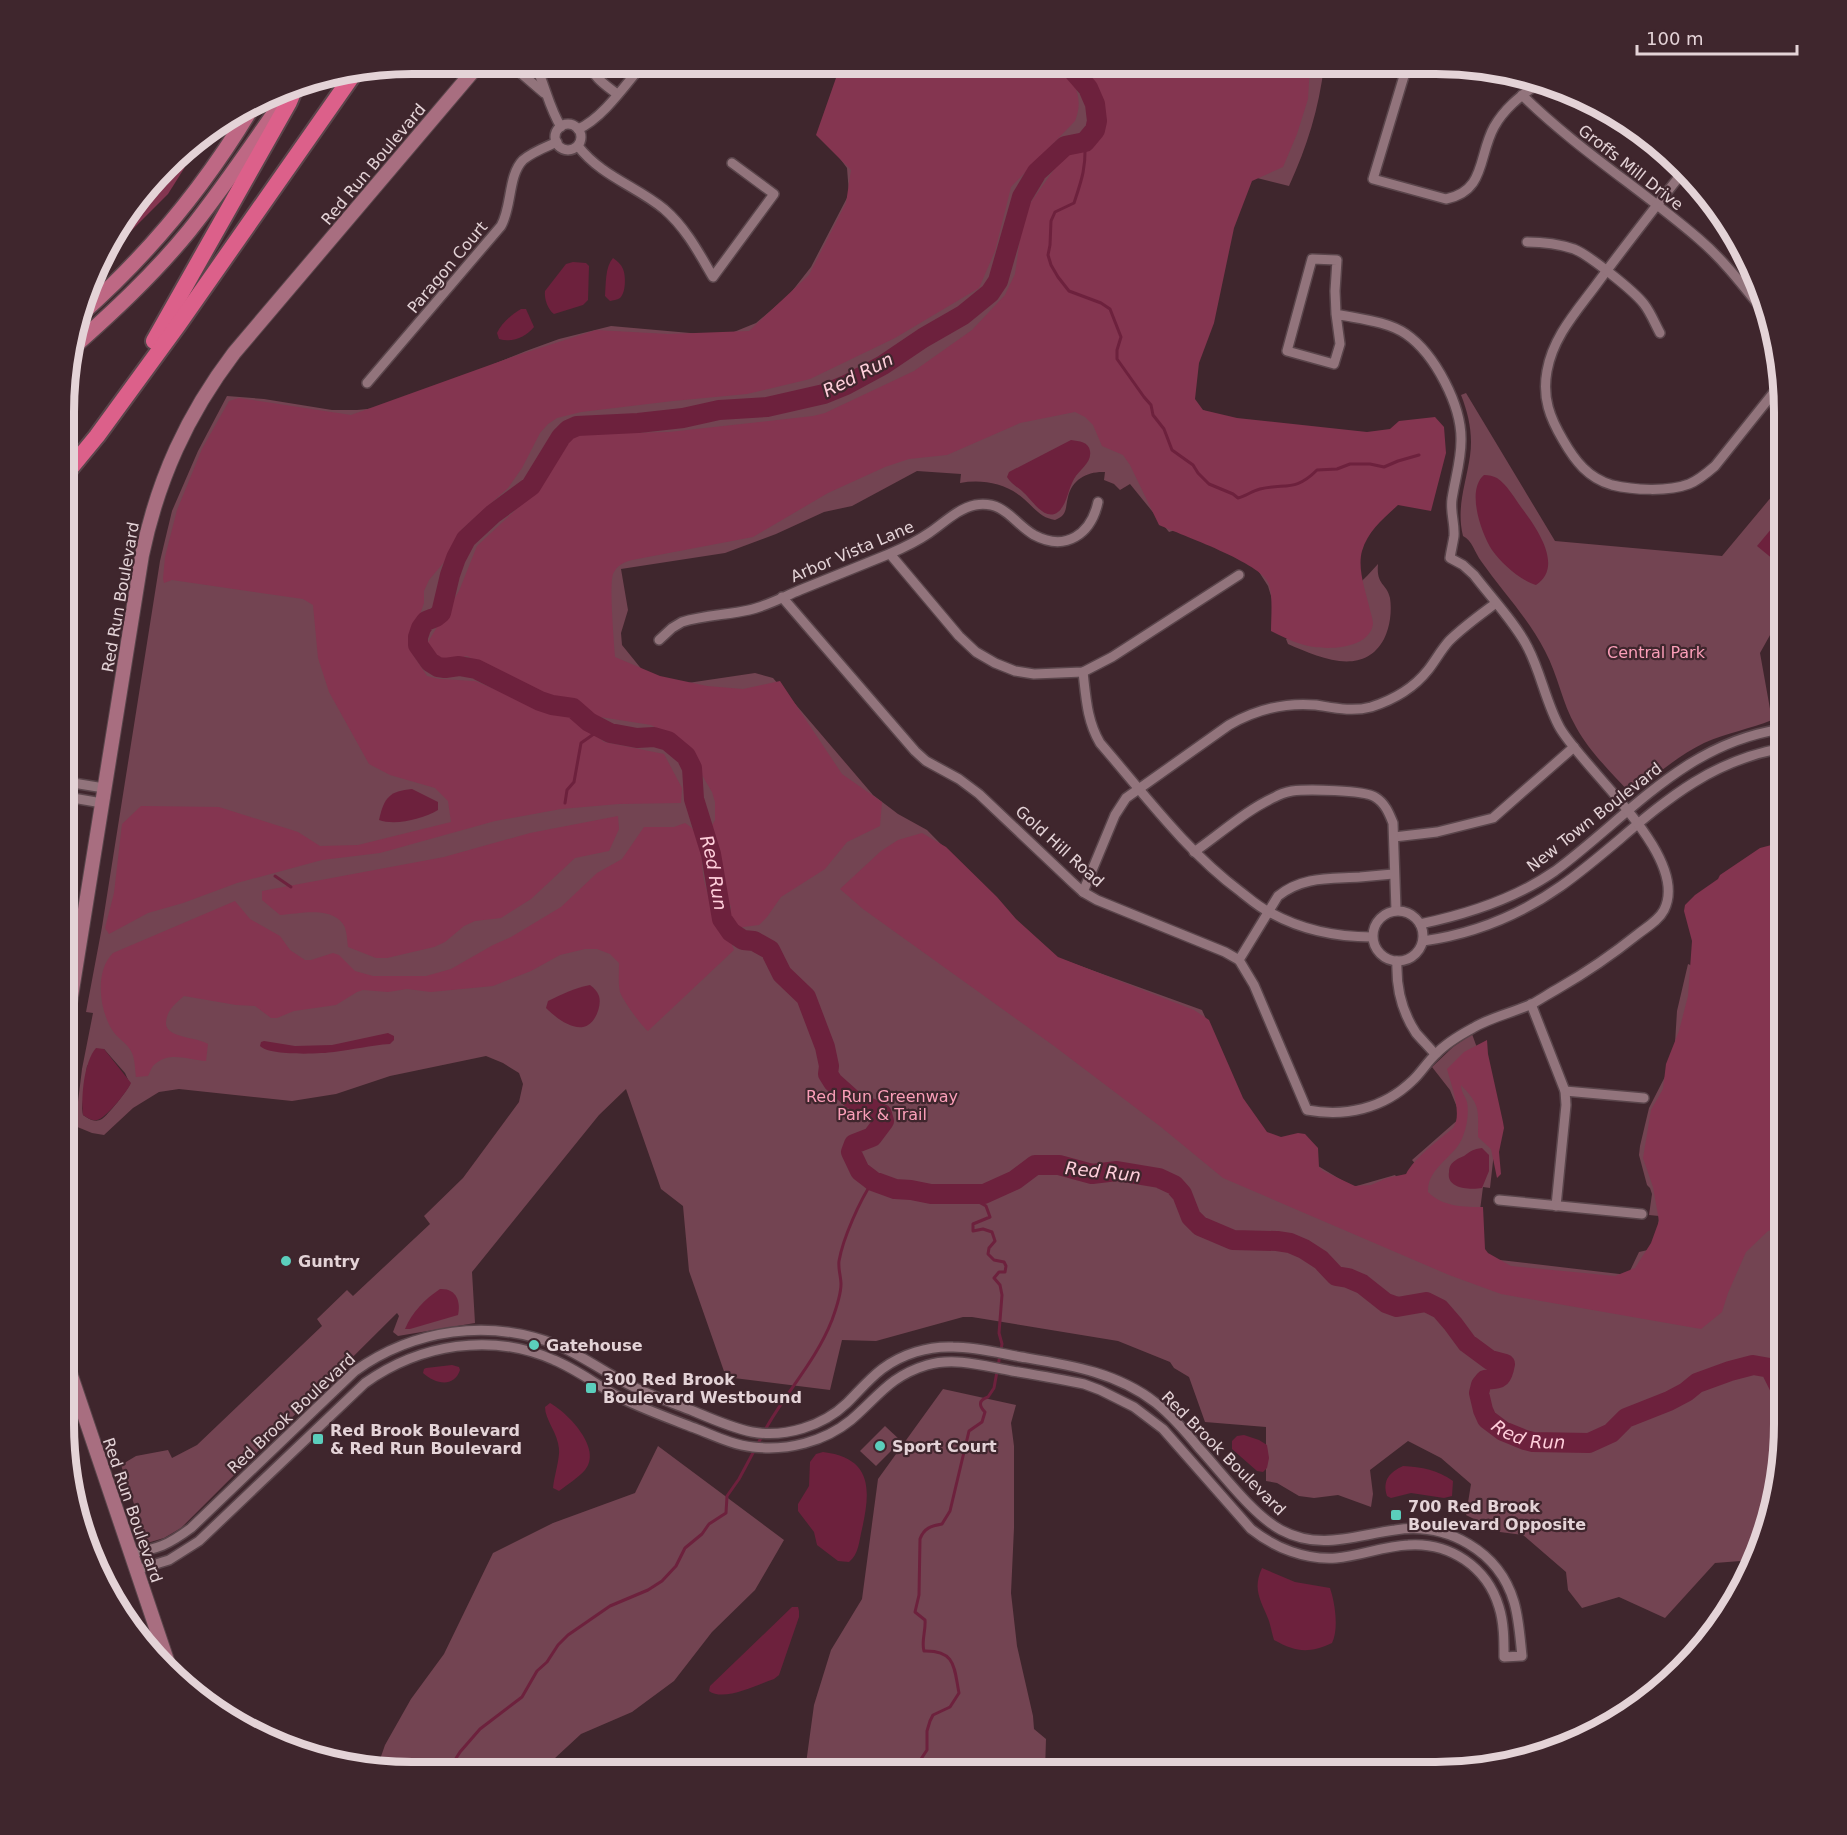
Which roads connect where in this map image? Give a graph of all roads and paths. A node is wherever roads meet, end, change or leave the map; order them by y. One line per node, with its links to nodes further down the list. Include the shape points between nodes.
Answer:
1 (471, 74): 44 (main road, Red Run Boulevard, via 234,353 186,427 147,532)
2 (522, 74): 9 (street)
3 (539, 74): 9 (street)
4 (594, 74): 10 (street)
5 (634, 74): 10 (street)
6 (1405, 74): 12 (street, via 1373,179 1446,200 1472,186 1494,127)
7 (350, 79): 32 (highway, via 178,325)
8 (1532, 88): 12 (street)
9 (545, 94): 15 (street)
10 (617, 94): 16 (street, via 593,122)
11 (292, 95): 31 (highway, via 148,351)
12 (1522, 95): 21 (street, Groffs Mill Drive, via 1547,120)
13 (284, 98): 28 (main road, via 188,232 153,272)
14 (246, 117): 25 (main road, via 183,208)
15 (561, 127): 16 (street, via 570,125); 17 (street)
16 (578, 129): 18 (street)
17 (556, 142): 18 (street, via 566,150); 29 (street, Paragon Court, via 520,164 501,226)
18 (578, 146): 19 (street, via 600,169 653,201 680,224 713,277 774,194)
19 (732, 163)
20 (1679, 177): 21 (street)
21 (1656, 205): 23 (street); 24 (street, Groffs Mill Drive, via 1725,264)
22 (1527, 242): 23 (street, via 1577,250)
23 (1606, 272): 27 (street, via 1644,304); 30 (street, via 1558,338 1545,388 1552,421 1574,459 1586,471 1613,485 1651,489 1688,484 1715,466)
24 (1755, 301)
25 (90, 306)
26 (1336, 314): 26 (street, via 1340,344 1334,364 1287,351 1312,259 1337,260); 37 (street, via 1389,326 1405,334 1429,358 1456,404 1461,457 1452,500 1454,534 1450,558 1474,575)
27 (1660, 333)
28 (81, 340)
29 (368, 383)
30 (1773, 393)
31 (74, 455)
32 (74, 464)
33 (1098, 502): 34 (street, Arbor Vista Lane, via 1096,514 1076,538 1064,541 1037,537 1001,508 978,505 966,507 918,541)
34 (890, 554): 36 (street, Arbor Vista Lane); 39 (street, via 976,652 1015,671)
35 (1239, 575): 39 (street)
36 (782, 597): 38 (street, Arbor Vista Lane, via 748,610 682,622); 53 (street, Gold Hill Road, via 915,751 979,794)
37 (1496, 603): 41 (street, via 1527,645 1557,720); 45 (street, via 1449,641 1417,683 1403,693 1358,710 1296,704 1259,710 1229,725)
38 (659, 640)
39 (1083, 672): 45 (street, via 1092,729)
40 (1774, 731): 48 (street, New Town Boulevard, via 1724,744 1700,757)
41 (1574, 747): 48 (street); 50 (street, via 1492,818 1437,832)
42 (1774, 750): 49 (street, New Town Boulevard, via 1752,754 1711,772)
43 (74, 783): 44 (street)
44 (104, 788): 47 (main road, Red Run Boulevard)
45 (1140, 788): 51 (street); 53 (street, via 1120,806)
46 (74, 798): 47 (street)
47 (102, 803): 61 (main road, Red Run Boulevard)
48 (1629, 810): 49 (street); 56 (street, New Town Boulevard, via 1531,885 1465,914)
49 (1639, 823): 58 (street, New Town Boulevard, via 1563,885 1508,918); 62 (street, via 1665,872 1669,898 1664,912 1614,953)
50 (1394, 837): 51 (street, via 1389,813 1374,796 1291,791 1257,807); 52 (street)
51 (1194, 852): 55 (street)
52 (1394, 874): 54 (street); 55 (street, via 1311,880 1278,896)
53 (1083, 892): 59 (street, Gold Hill Road)
54 (1396, 910): 56 (street, via 1410,913); 57 (street, via 1380,917)
55 (1269, 912): 57 (street, via 1320,931); 59 (street)
56 (1420, 924): 58 (street)
57 (1372, 937): 60 (street, via 1378,952)
58 (1423, 941): 60 (street, via 1415,955)
59 (1239, 960): 63 (street, via 1254,985 1307,1110 1343,1113 1377,1104 1411,1082)
60 (1397, 961): 63 (street, via 1396,979 1406,1013)
61 (74, 978)
62 (1532, 1004): 63 (street, via 1478,1025); 64 (street)
63 (1435, 1054)
64 (1565, 1090): 65 (street); 67 (street)
65 (1644, 1098)
66 (1499, 1200): 67 (street)
67 (1556, 1206): 68 (street)
68 (1642, 1214)
69 (74, 1385): 70 (main road, Red Run Boulevard)
70 (130, 1553): 71 (main road, Red Run Boulevard); 71 (street, Red Brook Boulevard, via 155,1549 191,1528 355,1371 400,1345 434,1335 489,1330 542,1340 577,1354 647,1393 755,1433 792,1431 814,1424 833,1414 873,1376 898,1359 927,1349 969,1348 1087,1370 1142,1393 1174,1419 1262,1517 1292,1536 1323,1542 1393,1530 1426,1529 1452,1535 1475,1547 1509,1587 1522,1656 1504,1657 1502,1618 1489,1584 1453,1552 1416,1544 1336,1558 1286,1550 1251,1529 1163,1430 1134,1407 1084,1384 967,1363 941,1362 904,1374 840,1428 818,1439 786,1447 752,1447 641,1407 571,1367 537,1353 486,1344 445,1348 407,1359 377,1375 351,1395 199,1541 169,1560)
71 (136, 1570): 72 (main road, Red Run Boulevard)
72 (165, 1655)

